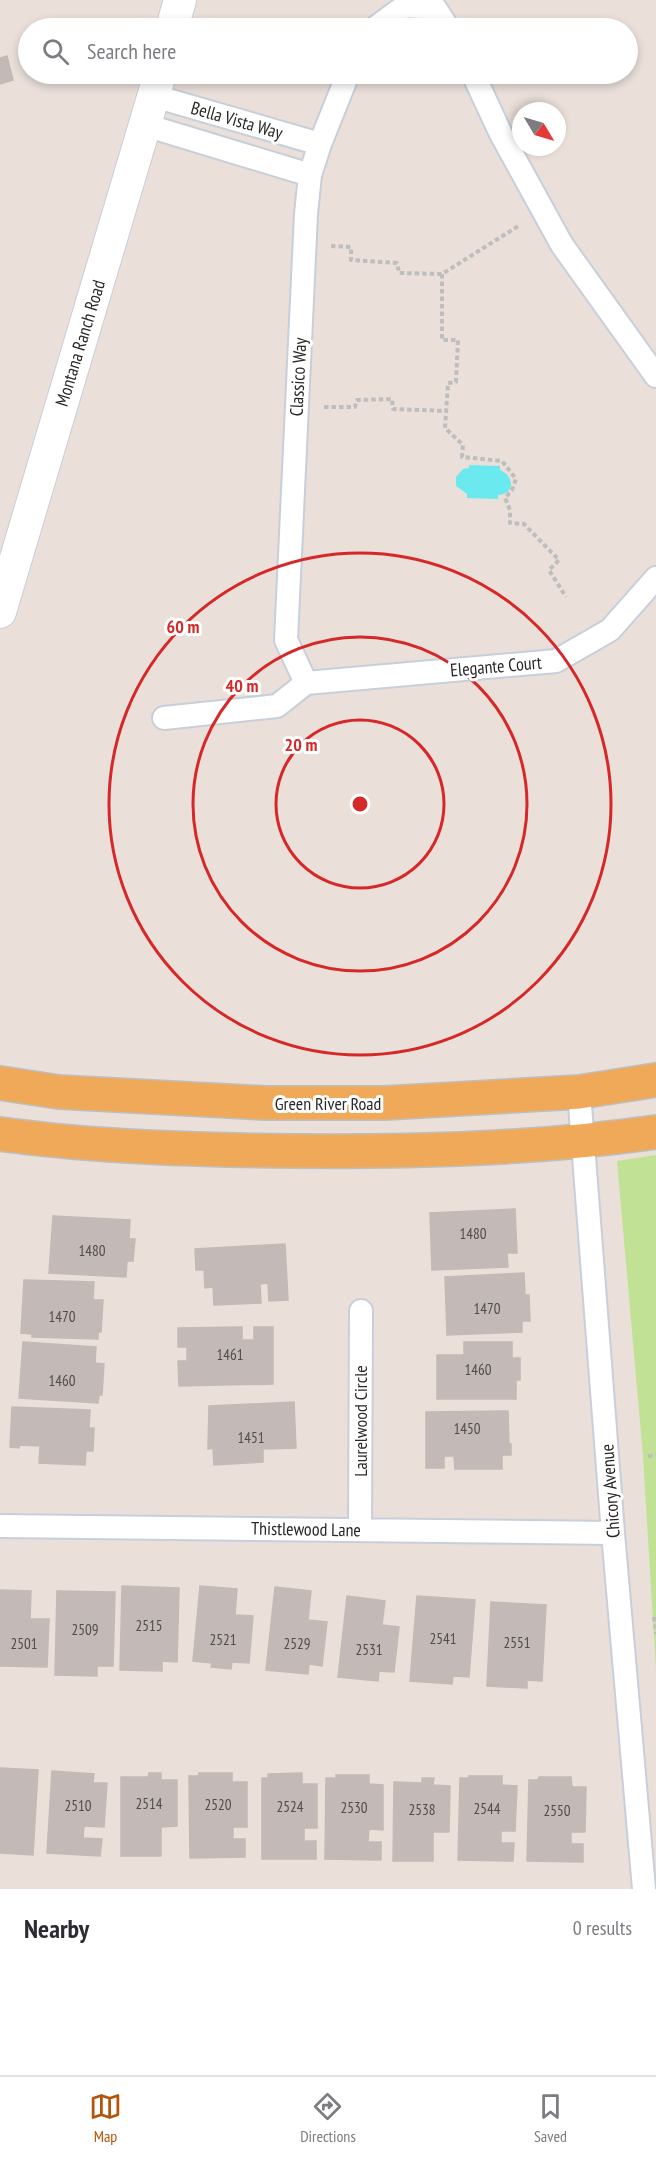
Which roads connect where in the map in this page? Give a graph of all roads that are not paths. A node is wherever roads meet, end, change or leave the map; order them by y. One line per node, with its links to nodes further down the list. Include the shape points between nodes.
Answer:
1 (180, 0): 3 (street)
2 (405, 3): 4 (street); 5 (street, via 435,8)
3 (175, 18)
4 (387, 18)
5 (442, 18)
6 (344, 84): 9 (street, Classico Way)
7 (477, 84): 11 (street, via 562,244)
8 (153, 98): 9 (street, Bella Vista Way); 10 (street, Bella Vista Way); 13 (street, Montana Ranch Road)
9 (320, 144): 10 (street, Classico Way)
10 (310, 175): 14 (street, Classico Way, via 286,640)
11 (656, 376)
12 (656, 578): 14 (street, Elegante Court, via 610,630 556,661)
13 (0, 612)
14 (306, 683): 15 (street, via 277,706)
15 (164, 718)
16 (656, 1080): 18 (main road, Green River Road)
17 (0, 1083): 18 (main road, Green River Road, via 59,1092 266,1103 385,1103)
18 (579, 1092): 21 (street, Chicory Avenue)
19 (656, 1132): 21 (main road)
20 (0, 1134): 21 (main road, via 55,1142 225,1150 410,1152)
21 (583, 1142): 25 (street, Chicory Avenue)
22 (361, 1311): 24 (street, Laurelwood Circle)
23 (0, 1526): 24 (street, Thistlewood Lane)
24 (360, 1530): 25 (street, Thistlewood Lane)
25 (613, 1533): 26 (street, Chicory Avenue)
26 (644, 1889)

